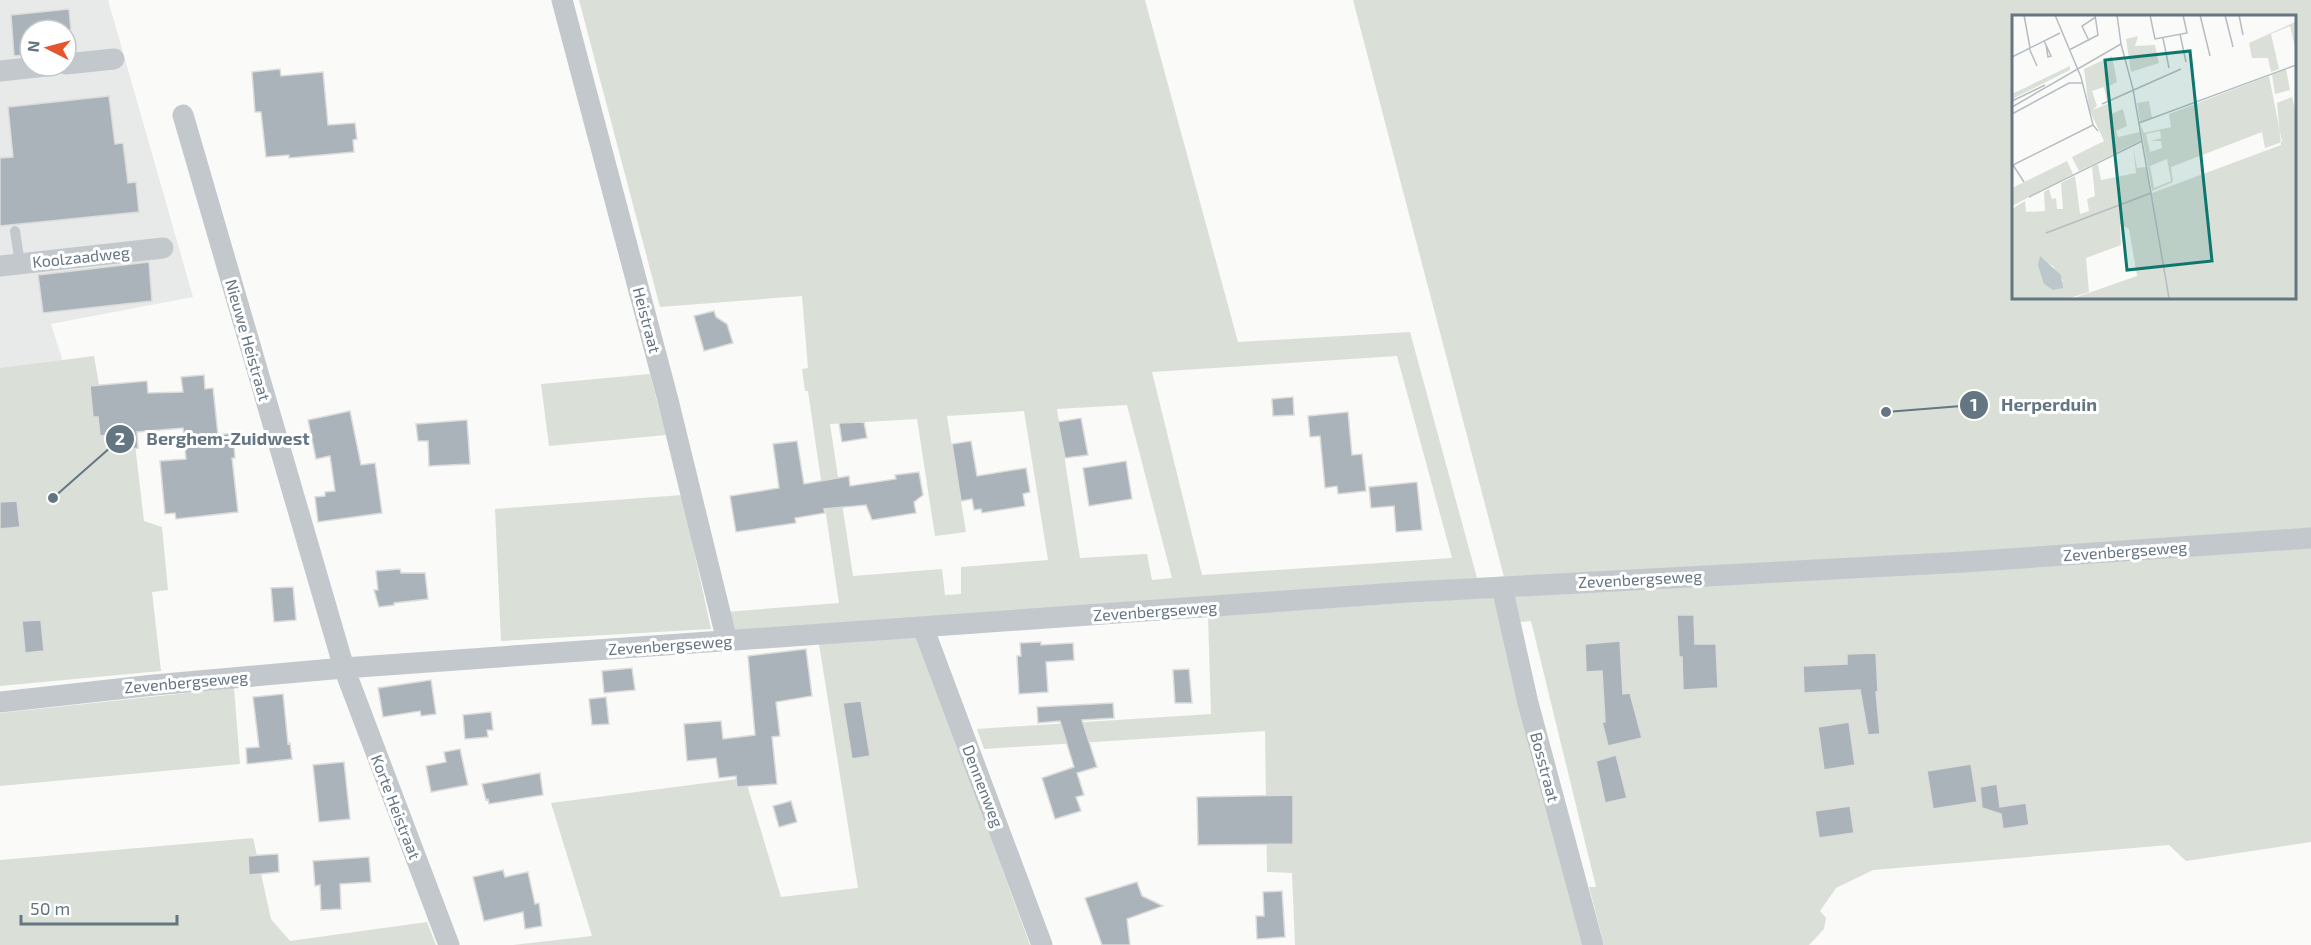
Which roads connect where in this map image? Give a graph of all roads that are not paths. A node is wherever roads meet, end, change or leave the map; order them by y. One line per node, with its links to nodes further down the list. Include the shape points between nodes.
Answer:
1 (562, 0): 13 (street, Heistraat, via 668,400)
2 (114, 59): 3 (street)
3 (78, 63)
4 (18, 69): 5 (street)
5 (0, 71)
6 (183, 115): 14 (street, Nieuwe Heistraat)
7 (15, 231): 9 (lane)
8 (163, 248): 9 (street, Koolzaadweg)
9 (10, 265)
10 (2311, 538): 11 (street, Zevenbergseweg)
11 (1502, 587): 12 (street, Zevenbergseweg); 18 (street, Bosstraat, via 1528,703)
12 (923, 627): 13 (street, Zevenbergseweg); 17 (street, Dennenweg)
13 (726, 641): 14 (street, Zevenbergseweg)
14 (344, 668): 15 (street, Zevenbergseweg); 16 (street, Korte Heistraat)
15 (0, 702)
16 (449, 945)
17 (1042, 945)
18 (1593, 945)

